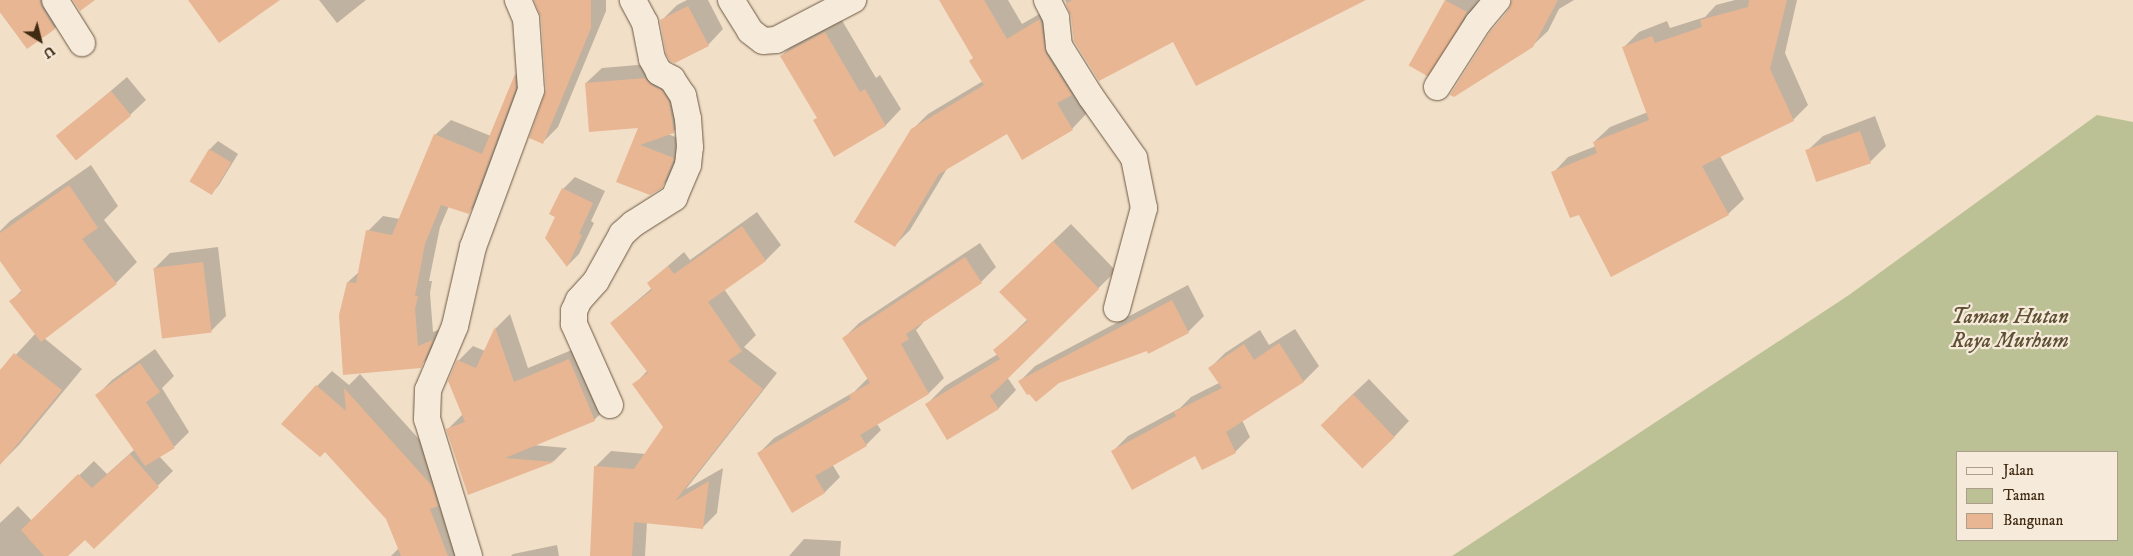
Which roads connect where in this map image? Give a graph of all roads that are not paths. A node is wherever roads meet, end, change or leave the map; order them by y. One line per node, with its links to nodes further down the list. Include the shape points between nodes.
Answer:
1 (55, 0): 8 (street)
2 (518, 0): 12 (street, via 526,19 531,90 473,247 455,326 428,390 427,419)
3 (633, 0): 11 (street, via 645,23 652,58 659,72 672,79 683,96 690,147 688,166 674,198 622,234 596,281 574,310 574,324)
4 (731, 0): 5 (street, via 750,31 763,41 776,40)
5 (854, 0)
6 (1047, 0): 10 (street, via 1056,18 1059,46 1134,158 1144,208)
7 (1497, 0): 9 (street, via 1478,23)
8 (82, 43)
9 (1437, 87)
10 (1118, 308)
11 (610, 405)
12 (469, 556)

